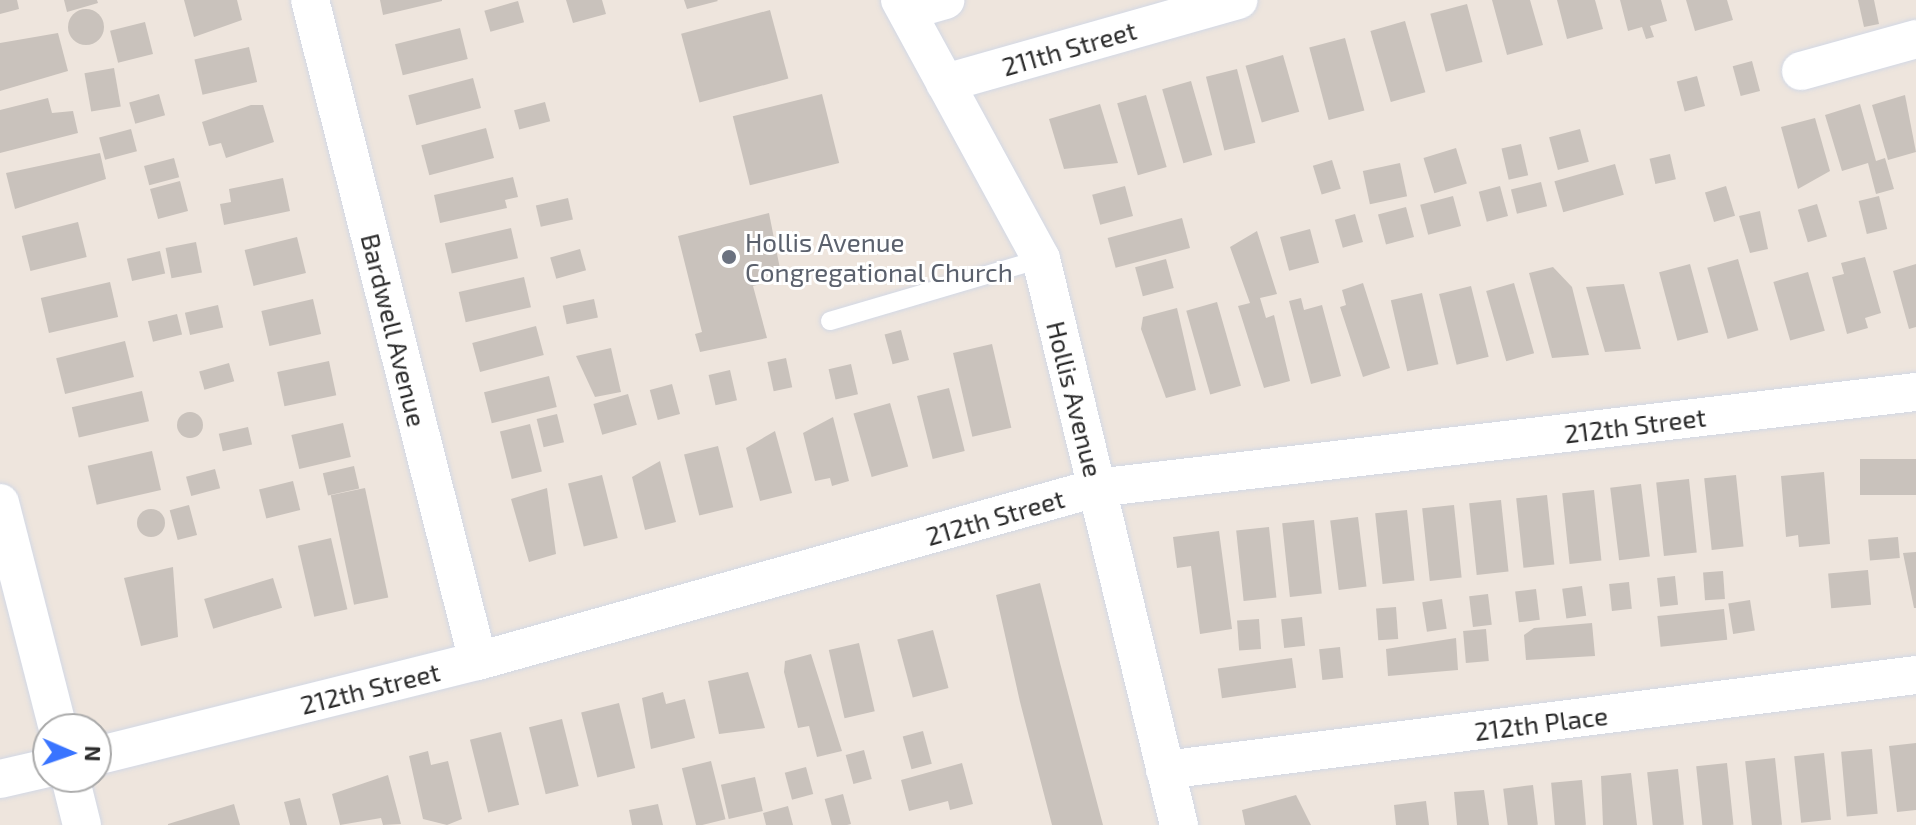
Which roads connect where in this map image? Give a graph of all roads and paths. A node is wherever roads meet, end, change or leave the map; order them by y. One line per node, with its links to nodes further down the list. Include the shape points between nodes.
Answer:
1 (310, 0): 13 (street, Bardwell Avenue)
2 (945, 0): 4 (street)
3 (1239, 0): 7 (street, 211th Street)
4 (904, 5): 7 (street, Hollis Avenue)
5 (1916, 39): 6 (street)
6 (1801, 71)
7 (945, 83): 8 (street, Hollis Avenue)
8 (1041, 259): 9 (lane); 11 (street, Hollis Avenue)
9 (830, 321)
10 (1916, 392): 11 (street, 212th Street)
11 (1096, 488): 13 (street, 212th Street); 17 (street, Hollis Avenue)
12 (0, 503): 15 (street)
13 (478, 661): 16 (street, 212th Street)
14 (1916, 675): 17 (street, 212th Place)
15 (54, 713)
16 (112, 752)
17 (1165, 770): 22 (street, Hollis Avenue)
18 (32, 772): 19 (street)
19 (0, 779)
20 (74, 793): 21 (street)
21 (82, 825)
22 (1179, 825)

